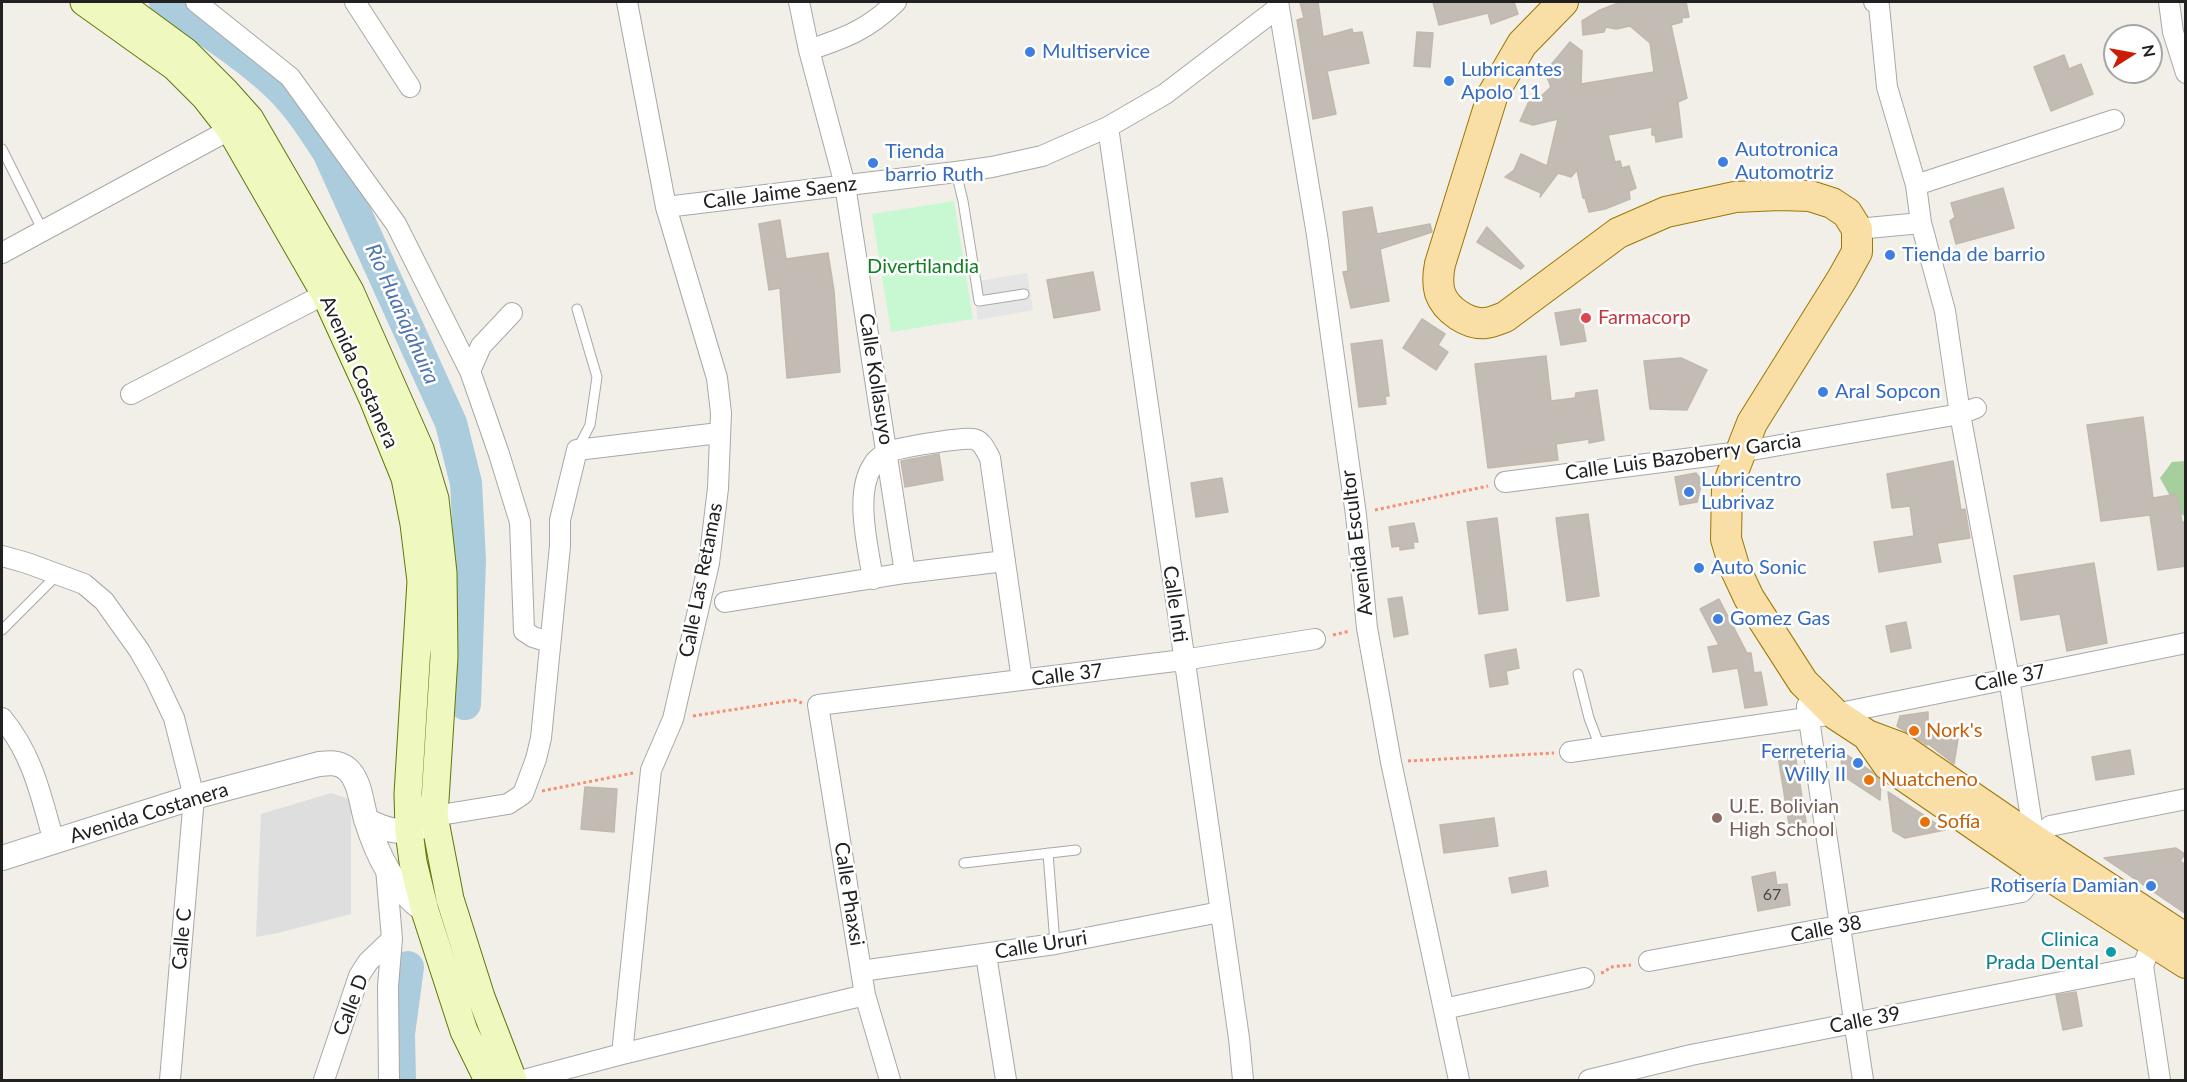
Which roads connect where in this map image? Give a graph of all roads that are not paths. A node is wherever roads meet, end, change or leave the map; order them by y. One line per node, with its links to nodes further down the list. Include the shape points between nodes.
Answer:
1 (84, 2): 16 (main road, Avenida Costanera, via 175,67)
2 (118, 2): 16 (main road, Avenida Costanera, via 186,52 225,91)
3 (196, 2): 31 (street, via 290,77 396,224)
4 (355, 2): 14 (street)
5 (627, 2): 22 (street, Calle Las Retamas)
6 (799, 2): 12 (street, Calle Kollasuyo)
7 (896, 2): 12 (street, via 880,18 844,39)
8 (1563, 2): 24 (main road, via 1522,44 1493,94 1440,264 1437,280 1451,310 1466,320 1486,323 1505,317 1618,233 1666,212 1735,197 1810,196 1847,213)
9 (1874, 2): 21 (street, via 1879,6 1887,87)
10 (2169, 2): 13 (street, via 2173,32)
11 (1278, 4): 17 (street, Calle Jaime Saenz, via 1165,94); 83 (street, Avenida Escultor, via 1317,235 1356,514 1367,628 1391,762)
12 (809, 50): 20 (street, Calle Kollasuyo)
13 (2186, 73)
14 (410, 87)
15 (2114, 120): 21 (street)
16 (240, 124): 25 (street); 27 (main road, Avenida Costanera); 60 (main road, Avenida Costanera, via 350,291 420,449 435,499 443,573 444,657)
17 (1108, 127): 19 (street, Calle Jaime Saenz, via 1042,156); 49 (street, Calle Inti)
18 (2, 149): 25 (lane)
19 (956, 172): 20 (street, Calle Jaime Saenz); 28 (lane, via 980,301)
20 (845, 185): 22 (street, Calle Jaime Saenz); 36 (street, Calle Kollasuyo)
21 (1916, 185): 23 (street)
22 (666, 207): 34 (street, Calle Las Retamas, via 717,378)
23 (1921, 223): 24 (street); 33 (street)
24 (1857, 229): 37 (main road, via 1857,252 1752,423)
25 (43, 231): 26 (street)
26 (2, 253)
27 (326, 294): 32 (street); 62 (main road, Avenida Costanera, via 405,477 414,524 422,581)
28 (1024, 294)
29 (577, 309): 35 (lane, via 597,377 590,425)
30 (512, 313): 31 (street, via 481,346)
31 (470, 371): 47 (street, via 519,522 524,631)
32 (131, 394)
33 (1968, 411): 37 (street, Calle Luis Bazoberry Garcia); 51 (street)
34 (719, 433): 35 (street); 86 (street, Calle Las Retamas, via 718,488 709,562 673,720 651,770)
35 (576, 450): 47 (street, via 560,520)
36 (888, 452): 40 (street, via 974,438 983,444 990,458); 41 (street, Calle Kollasuyo); 43 (street, via 873,465 864,488 864,520)
37 (1740, 452): 38 (street, Calle Luis Bazoberry Garcia); 54 (main road, via 1726,487 1726,539 1734,566 1749,598)
38 (1505, 482)
39 (2, 556): 42 (street, Calle C)
40 (1005, 561): 41 (street); 52 (street)
41 (905, 573): 43 (street)
42 (58, 574): 45 (lane); 58 (street, Calle C, via 84,584 104,601 139,650 174,718)
43 (873, 579): 44 (street)
44 (725, 602)
45 (2, 630)
46 (1315, 639): 49 (street, Calle 37)
47 (549, 642): 60 (street, via 541,738 523,794 508,804)
48 (2186, 643): 51 (street, Calle 37)
49 (1183, 660): 52 (street, Calle 37); 71 (street, Calle Inti)
50 (1578, 674): 56 (lane)
51 (2009, 678): 54 (street, Calle 37); 66 (street)
52 (1022, 680): 53 (street, Calle 37)
53 (818, 705): 80 (street, Calle Phaxsi)
54 (1822, 716): 56 (street, Calle 37); 66 (main road, via 1867,735 1888,765); 72 (street)
55 (2, 718): 63 (street, via 33,768)
56 (1600, 747): 57 (street, Calle 37)
57 (1570, 752)
58 (194, 797): 61 (street, Avenida Costanera, via 334,763 356,780); 63 (street, Avenida Costanera); 87 (street, Calle C)
59 (2186, 799): 66 (street, Calle 38, via 2050,826)
60 (434, 816): 62 (street); 92 (main road, Avenida Costanera, via 459,930)
61 (366, 820): 62 (street, via 384,829); 69 (street, Avenida Costanera)
62 (409, 831): 70 (main road, Avenida Costanera)
63 (54, 842): 67 (street, Avenida Costanera)
64 (1076, 850): 65 (lane)
65 (1048, 853): 68 (lane); 76 (lane)
66 (2038, 855): 72 (street, Calle 38, via 2022,892); 75 (main road)
67 (2, 858)
68 (964, 863)
69 (386, 868): 70 (street, Avenida Costanera, via 411,901); 73 (street)
70 (425, 911): 85 (main road, Avenida Costanera)
71 (1220, 912): 76 (street, Calle Ururi); 96 (street, Calle Inti)
72 (1840, 926): 78 (street, Calle 38); 84 (street)
73 (392, 939): 88 (street, Calle D, via 368,962 356,982); 89 (street)
74 (2186, 939): 75 (main road)
75 (2152, 943): 79 (main road); 84 (street, Calle 39); 100 (street)
76 (1055, 944): 77 (street, Calle Ururi)
77 (986, 954): 80 (street, Calle Ururi); 95 (street)
78 (1648, 961)
79 (2186, 963)
80 (861, 971): 82 (street, Calle Phaxsi)
81 (1584, 978): 83 (street)
82 (865, 995): 86 (street); 94 (street, Calle Phaxsi)
83 (1444, 1009): 97 (street, Avenida Escultor)
84 (1855, 1022): 98 (street, Calle 39); 99 (street)
85 (464, 1031): 90 (main road, Avenida Costanera); 91 (main road, via 490,1071)
86 (622, 1054): 93 (street)
87 (170, 1080)
88 (324, 1080)
89 (389, 1080)
90 (488, 1080)
91 (503, 1080)
92 (513, 1080)
93 (524, 1080)
94 (890, 1080)
95 (1006, 1080)
96 (1243, 1080)
97 (1459, 1080)
98 (1589, 1080)
99 (1863, 1080)
100 (2158, 1080)

